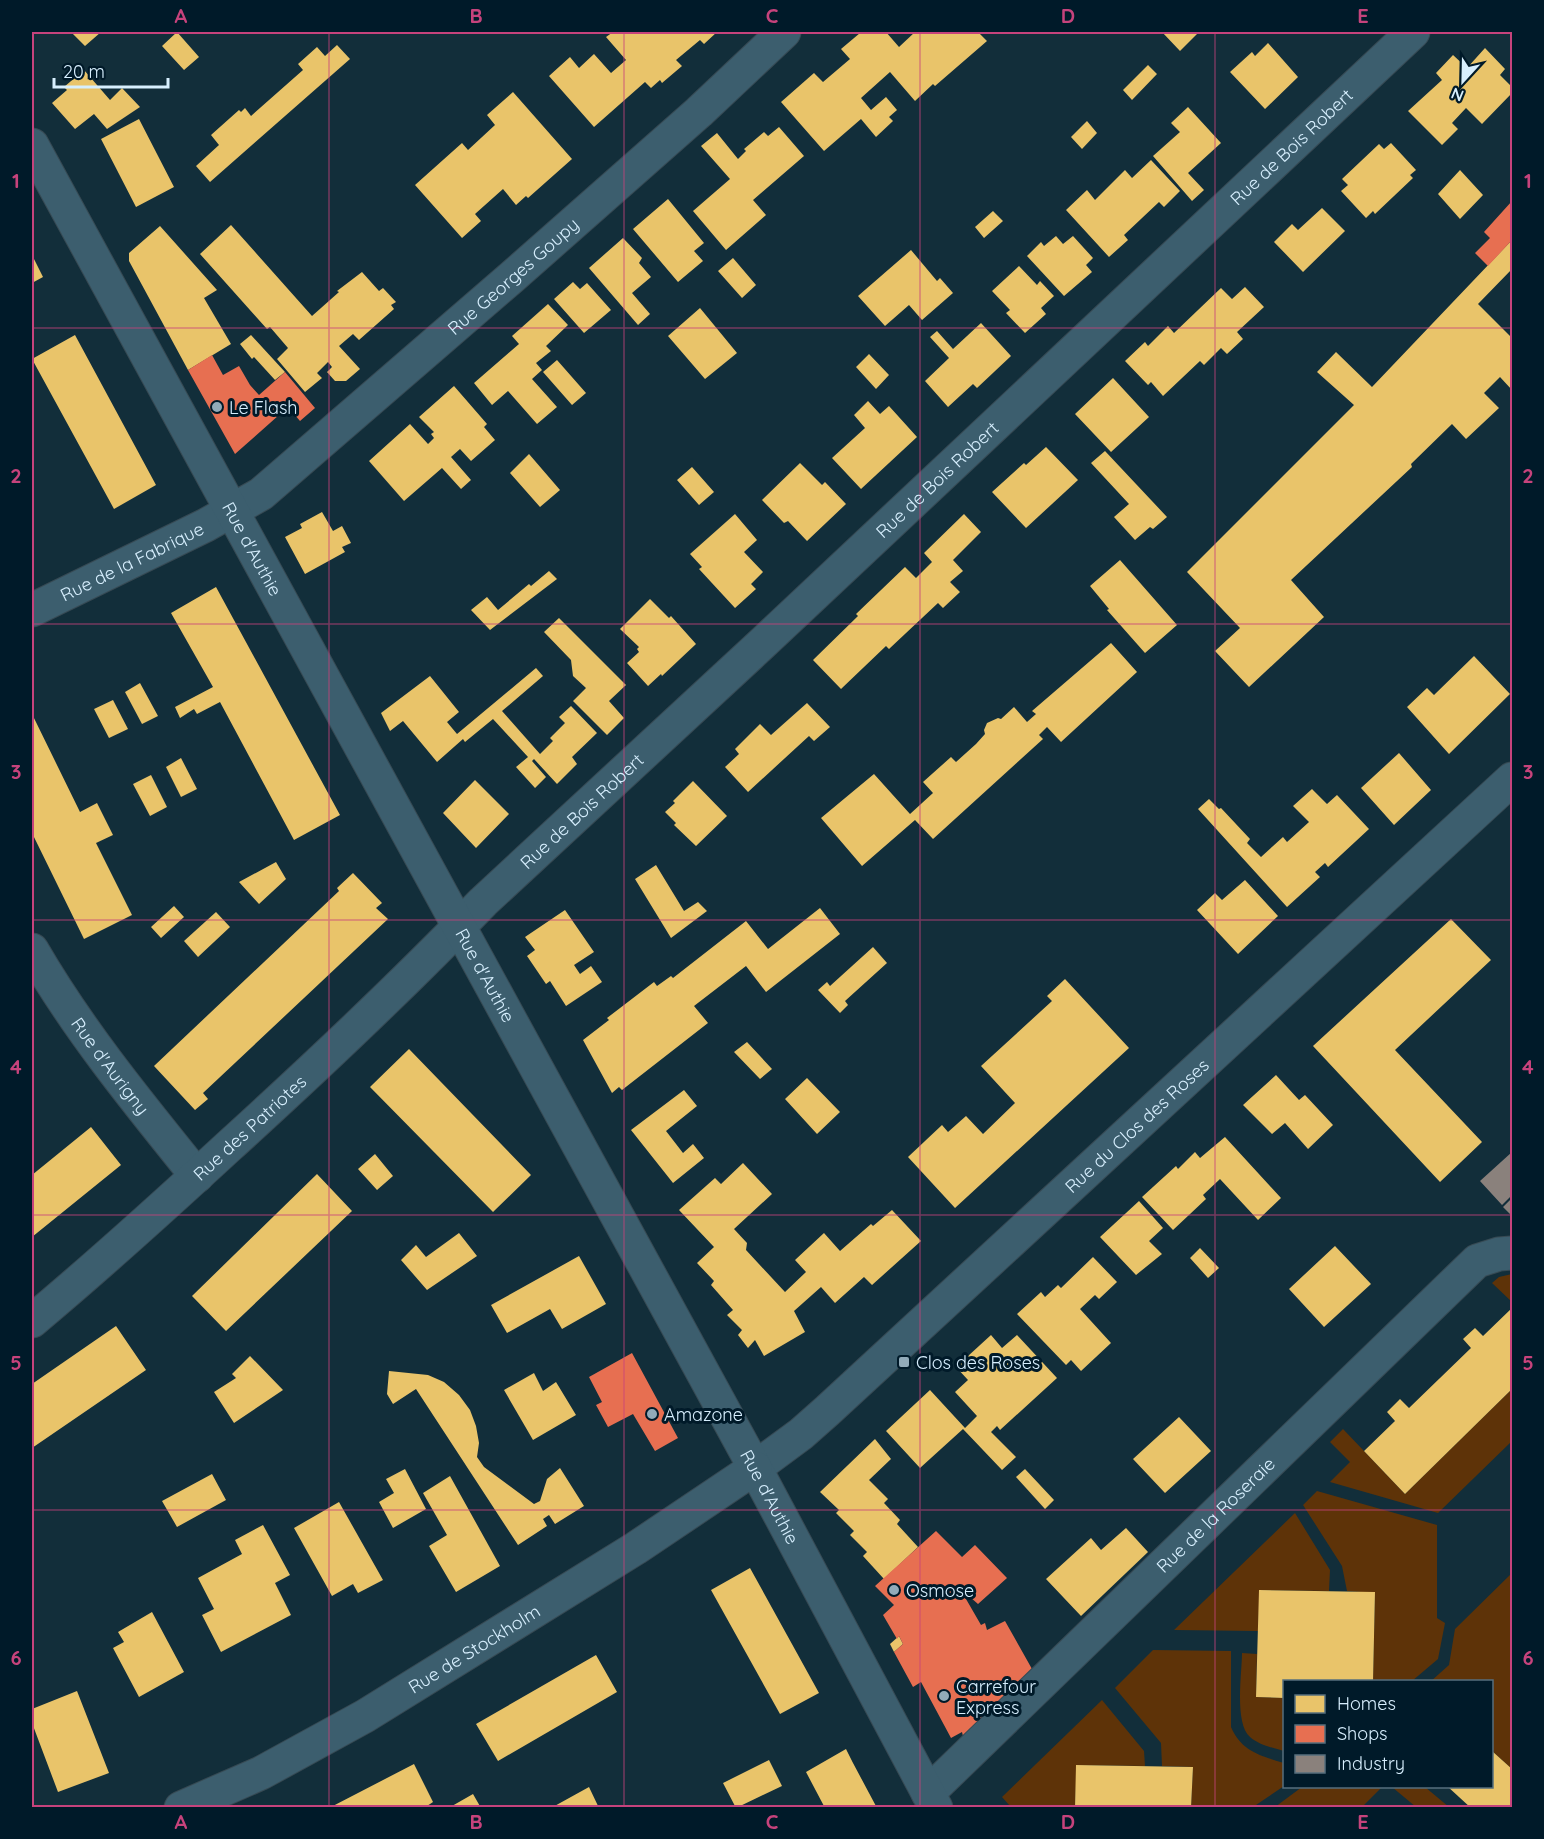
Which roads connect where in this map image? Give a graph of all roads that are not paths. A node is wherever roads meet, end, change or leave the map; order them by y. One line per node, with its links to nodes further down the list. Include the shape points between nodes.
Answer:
1 (784, 32): 4 (street, Rue Georges Goupy, via 682,127 341,427 261,495)
2 (1413, 32): 7 (street, Rue de Bois Robert)
3 (32, 145): 4 (street, Rue d'Authie)
4 (232, 511): 5 (street, Rue de la Fabrique); 7 (street, Rue d'Authie)
5 (32, 610)
6 (1512, 779): 12 (street, Rue du Clos des Roses, via 827,1412)
7 (459, 927): 9 (street, Rue des Patriotes, via 335,1049); 12 (street, Rue d'Authie)
8 (32, 950): 9 (street, Rue d'Aurigny, via 107,1064)
9 (197, 1176): 11 (street, Rue des Patriotes)
10 (1512, 1253): 13 (street, Rue de la Roseraie, via 1477,1261)
11 (32, 1321)
12 (755, 1468): 13 (street, Rue d'Authie); 14 (street, Rue de Stockholm, via 636,1548 365,1716 261,1773)
13 (932, 1800)
14 (181, 1808)

